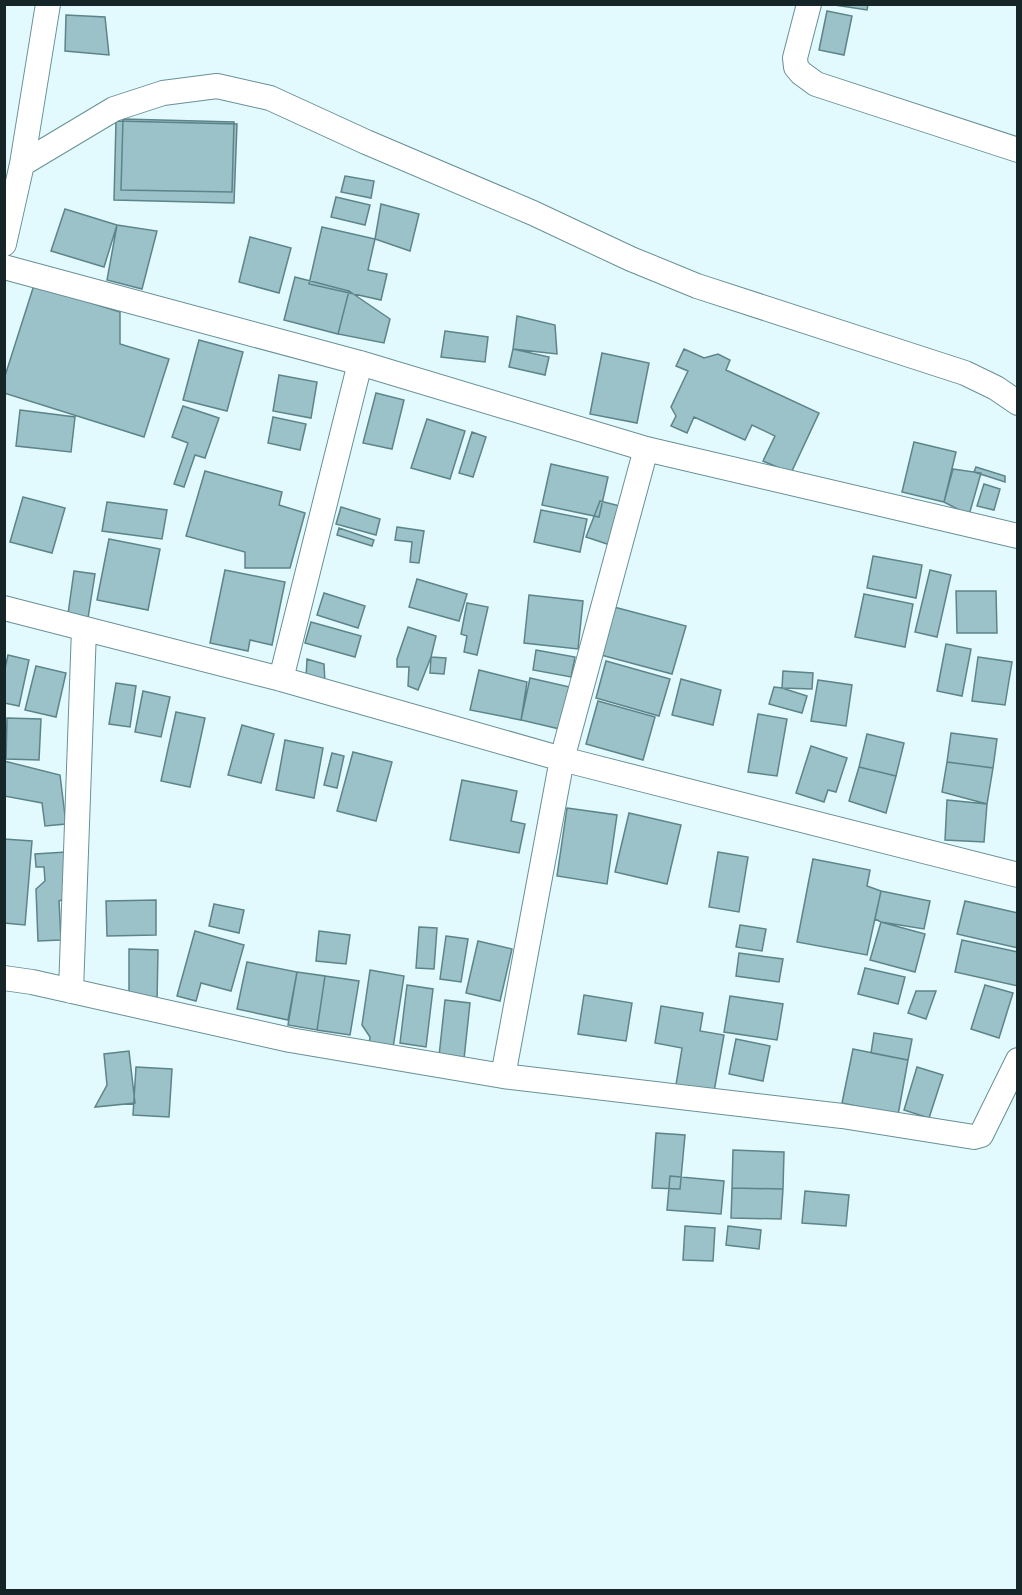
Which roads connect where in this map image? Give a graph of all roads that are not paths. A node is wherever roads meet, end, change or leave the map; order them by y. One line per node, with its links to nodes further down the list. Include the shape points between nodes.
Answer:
1 (48, 4): 4 (street)
2 (809, 4): 3 (street, via 795,58 795,67 808,80)
3 (1017, 150)
4 (22, 164): 5 (street); 8 (street, via 114,109 163,93 217,86 270,98 697,286 965,373)
5 (4, 244)
6 (4, 267): 7 (street)
7 (360, 363): 9 (street); 13 (street)
8 (1017, 403)
9 (646, 448): 10 (street); 14 (street)
10 (1017, 536)
11 (4, 608): 12 (street)
12 (84, 629): 13 (street); 17 (street)
13 (281, 679): 14 (street)
14 (562, 759): 15 (street); 19 (street)
15 (1017, 875)
16 (4, 978): 17 (street)
17 (71, 991): 19 (street, via 290,1040)
18 (1017, 1060): 19 (street, via 978,1137 842,1116)
19 (502, 1076)

